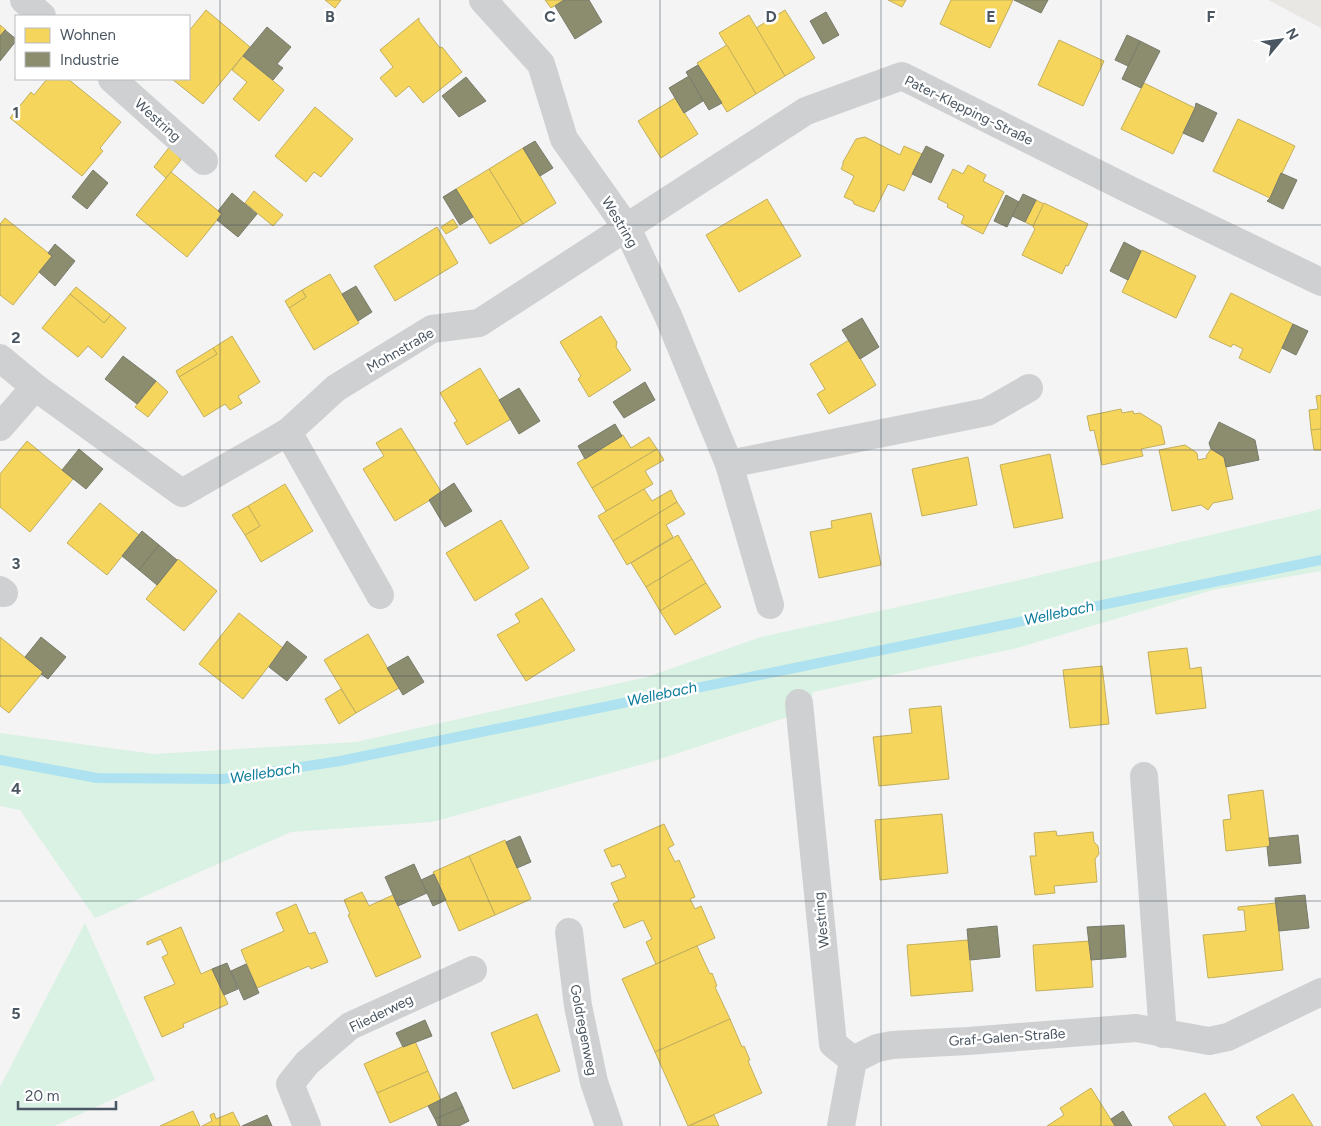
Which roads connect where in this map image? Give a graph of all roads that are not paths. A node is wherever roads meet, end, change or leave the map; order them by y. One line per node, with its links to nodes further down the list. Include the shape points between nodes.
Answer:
1 (24, 0): 3 (street)
2 (483, 0): 6 (street, Westring, via 541,64 564,139)
3 (41, 15)
4 (113, 80): 5 (street, Westring)
5 (204, 161)
6 (627, 228): 7 (street, Pater-Klepping-Straße, via 806,111 902,76); 12 (street, Mohnstraße, via 479,323 432,329 336,388); 13 (street, Westring, via 669,318)
7 (1321, 282)
8 (0, 358): 9 (street, Mohnstraße)
9 (35, 387): 11 (street); 12 (street, Mohnstraße, via 182,493)
10 (1029, 388): 13 (street, via 987,412)
11 (0, 427)
12 (288, 432): 14 (street)
13 (729, 464): 15 (street, Westring)
14 (380, 595)
15 (770, 605)
16 (799, 703): 22 (street, Westring, via 833,1044)
17 (1144, 776): 21 (street)
18 (569, 932): 24 (street, Goldregenweg, via 578,1006 594,1082)
19 (473, 970): 23 (street, Fliederweg, via 350,1026 307,1063 290,1084)
20 (1321, 992): 21 (street, Graf-Galen-Straße, via 1228,1037 1209,1041)
21 (1163, 1034): 22 (street, Graf-Galen-Straße, via 1136,1028 892,1045 877,1048)
22 (853, 1060): 25 (street)
23 (307, 1126)
24 (609, 1126)
25 (841, 1126)

